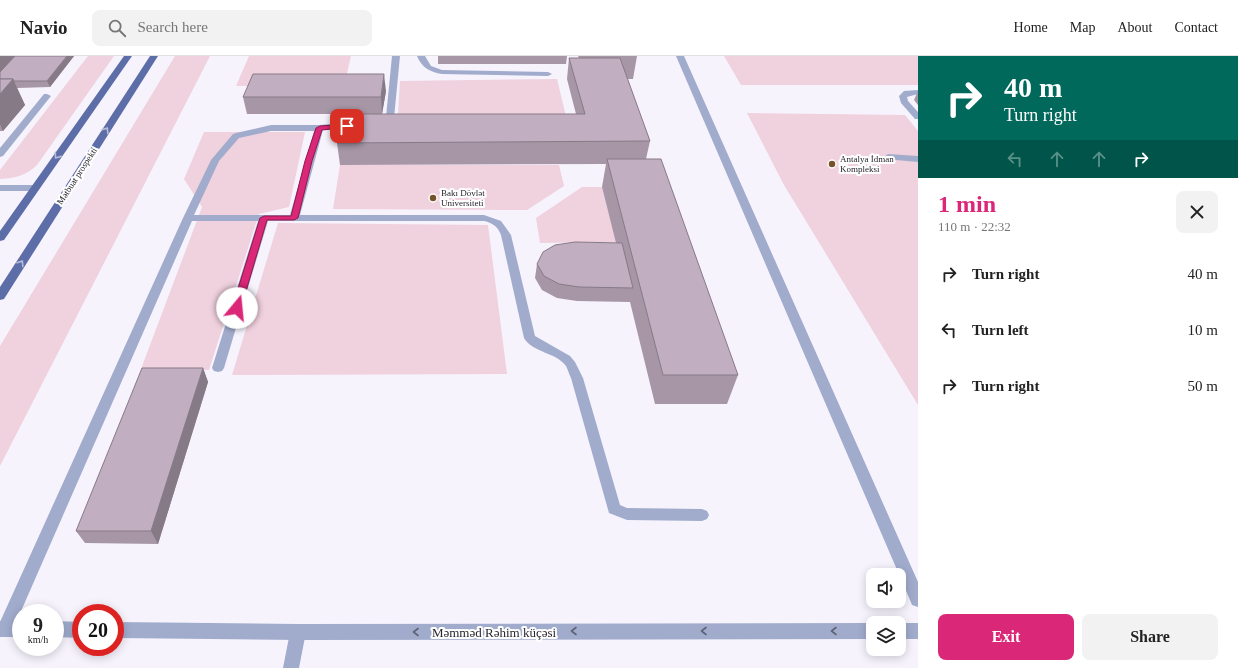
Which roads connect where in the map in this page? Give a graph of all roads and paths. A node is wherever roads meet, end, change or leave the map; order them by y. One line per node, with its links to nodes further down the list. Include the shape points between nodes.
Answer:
1 (128, 56): 15 (main road, one-way to 15)
2 (154, 56): 20 (main road, Mətbuat prospekti, one-way to 2)
3 (396, 56): 10 (street, via 390,118 375,123)
4 (421, 56): 6 (street, via 424,65 442,72)
5 (680, 56): 23 (street)
6 (548, 74)
7 (918, 92): 9 (street, via 903,96 904,101)
8 (47, 96): 11 (street)
9 (918, 117)
10 (320, 128): 16 (street, via 271,128 236,136 215,160); 18 (street)
11 (0, 154)
12 (888, 157): 13 (street)
13 (918, 160)
14 (0, 188): 15 (street)
15 (34, 188): 19 (main road)
16 (188, 218): 17 (street); 24 (street)
17 (264, 218): 18 (street); 21 (street)
18 (294, 218): 22 (street, via 494,220 503,227 506,235 530,338 538,346 570,364 577,378 614,509 628,514)
19 (0, 238)
20 (0, 296)
21 (218, 368)
22 (702, 515)
23 (918, 600)
24 (9, 629)
25 (124, 630): 29 (street, Məmməd Rəhim küçəsi)
26 (866, 631): 29 (street, Məmməd Rəhim küçəsi, one-way to 29)
27 (906, 631): 28 (street)
28 (918, 631)
29 (298, 632): 30 (street)
30 (291, 668)

